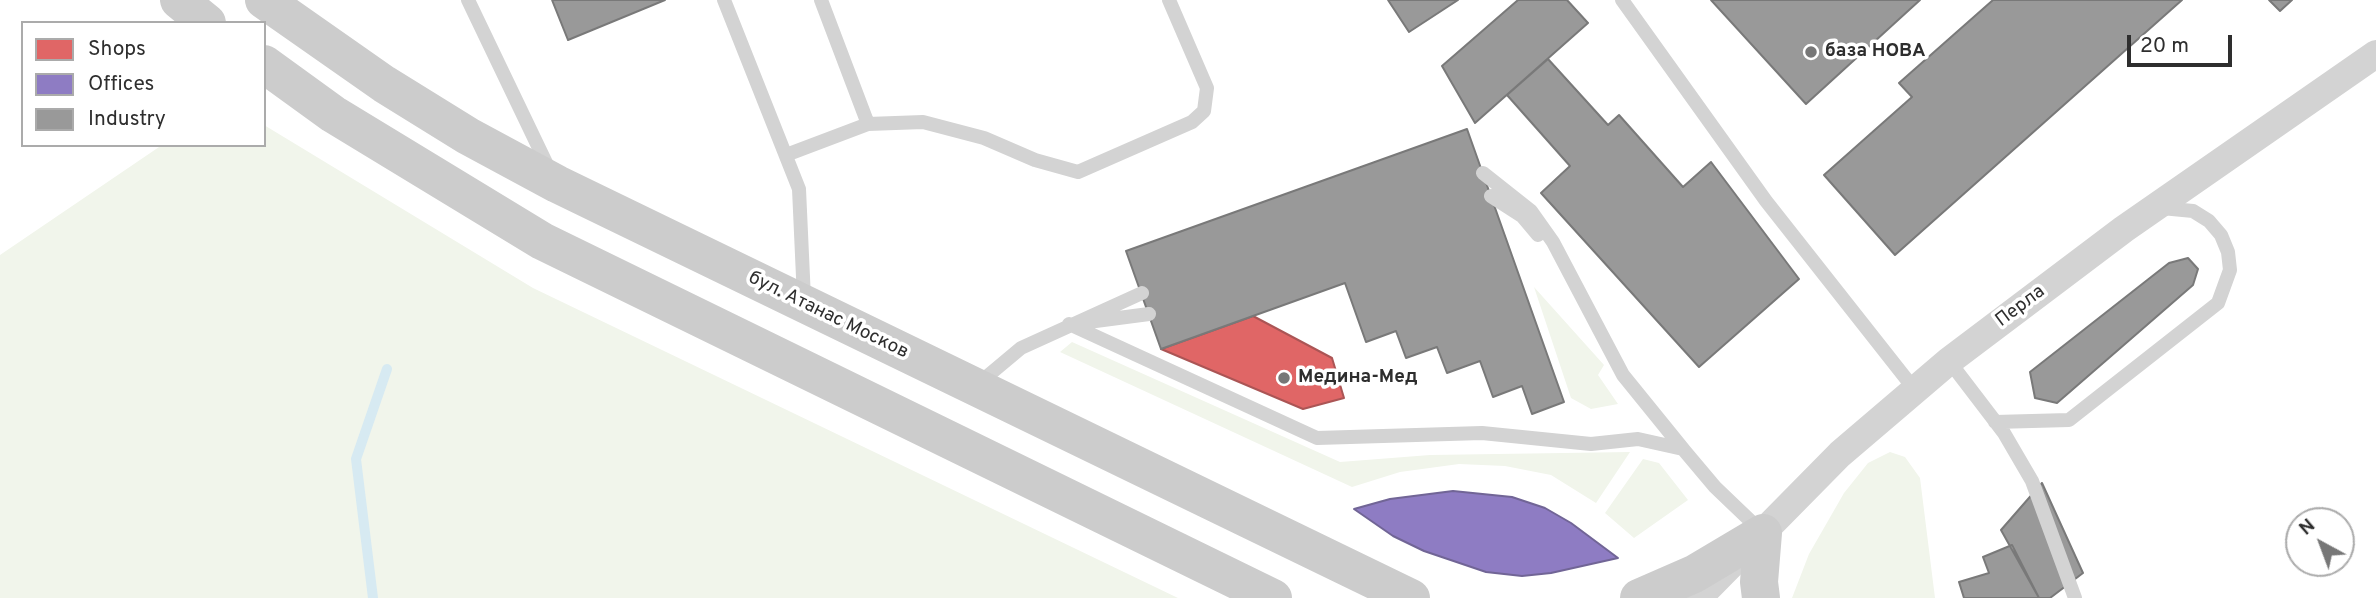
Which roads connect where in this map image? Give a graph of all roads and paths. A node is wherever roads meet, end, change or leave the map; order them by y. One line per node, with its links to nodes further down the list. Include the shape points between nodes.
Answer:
1 (179, 0): 8 (main road)
2 (264, 0): 14 (main road, бул. Атанас Москов, via 384,84)
3 (468, 0): 14 (lane)
4 (724, 0): 12 (lane)
5 (821, 0): 11 (lane)
6 (1169, 0): 11 (lane, via 1207,88 1204,111 1192,122 1078,172 923,122)
7 (1622, 0): 24 (lane, via 1766,201)
8 (205, 21)
9 (2376, 54): 16 (street, Перла)
10 (266, 65): 28 (main road, via 343,121 542,241)
11 (868, 124): 12 (lane)
12 (786, 155): 19 (lane, via 799,189)
13 (1483, 173): 17 (lane, via 1531,211)
14 (556, 184): 19 (main road, бул. Атанас Москов)
15 (1491, 196): 17 (lane, via 1522,216)
16 (2149, 211): 22 (street, Перла); 25 (lane, via 2175,207 2193,211 2221,235 2230,270 2218,303 2069,421)
17 (1575, 283): 26 (lane, via 1623,375)
18 (1142, 293): 21 (lane)
19 (804, 305): 23 (main road, бул. Атанас Москов)
20 (1149, 314): 21 (lane)
21 (1069, 324): 23 (lane, via 1021,348); 26 (lane, via 1317,438 1482,433 1591,444 1638,439)
22 (1950, 361): 24 (street, Перла); 25 (lane)
23 (974, 387): 29 (main road, бул. Атанас Москов)
24 (1915, 390): 27 (street, Перла, via 1840,454)
25 (1995, 422): 34 (lane, via 2032,481)
26 (1683, 449): 27 (lane)
27 (1763, 533): 30 (main road, via 1693,574); 31 (street, Перла); 32 (street); 33 (main road)
28 (1273, 598)
29 (1412, 598)
30 (1639, 598)
31 (1698, 598)
32 (1740, 598)
33 (1761, 598)
34 (2075, 598)

